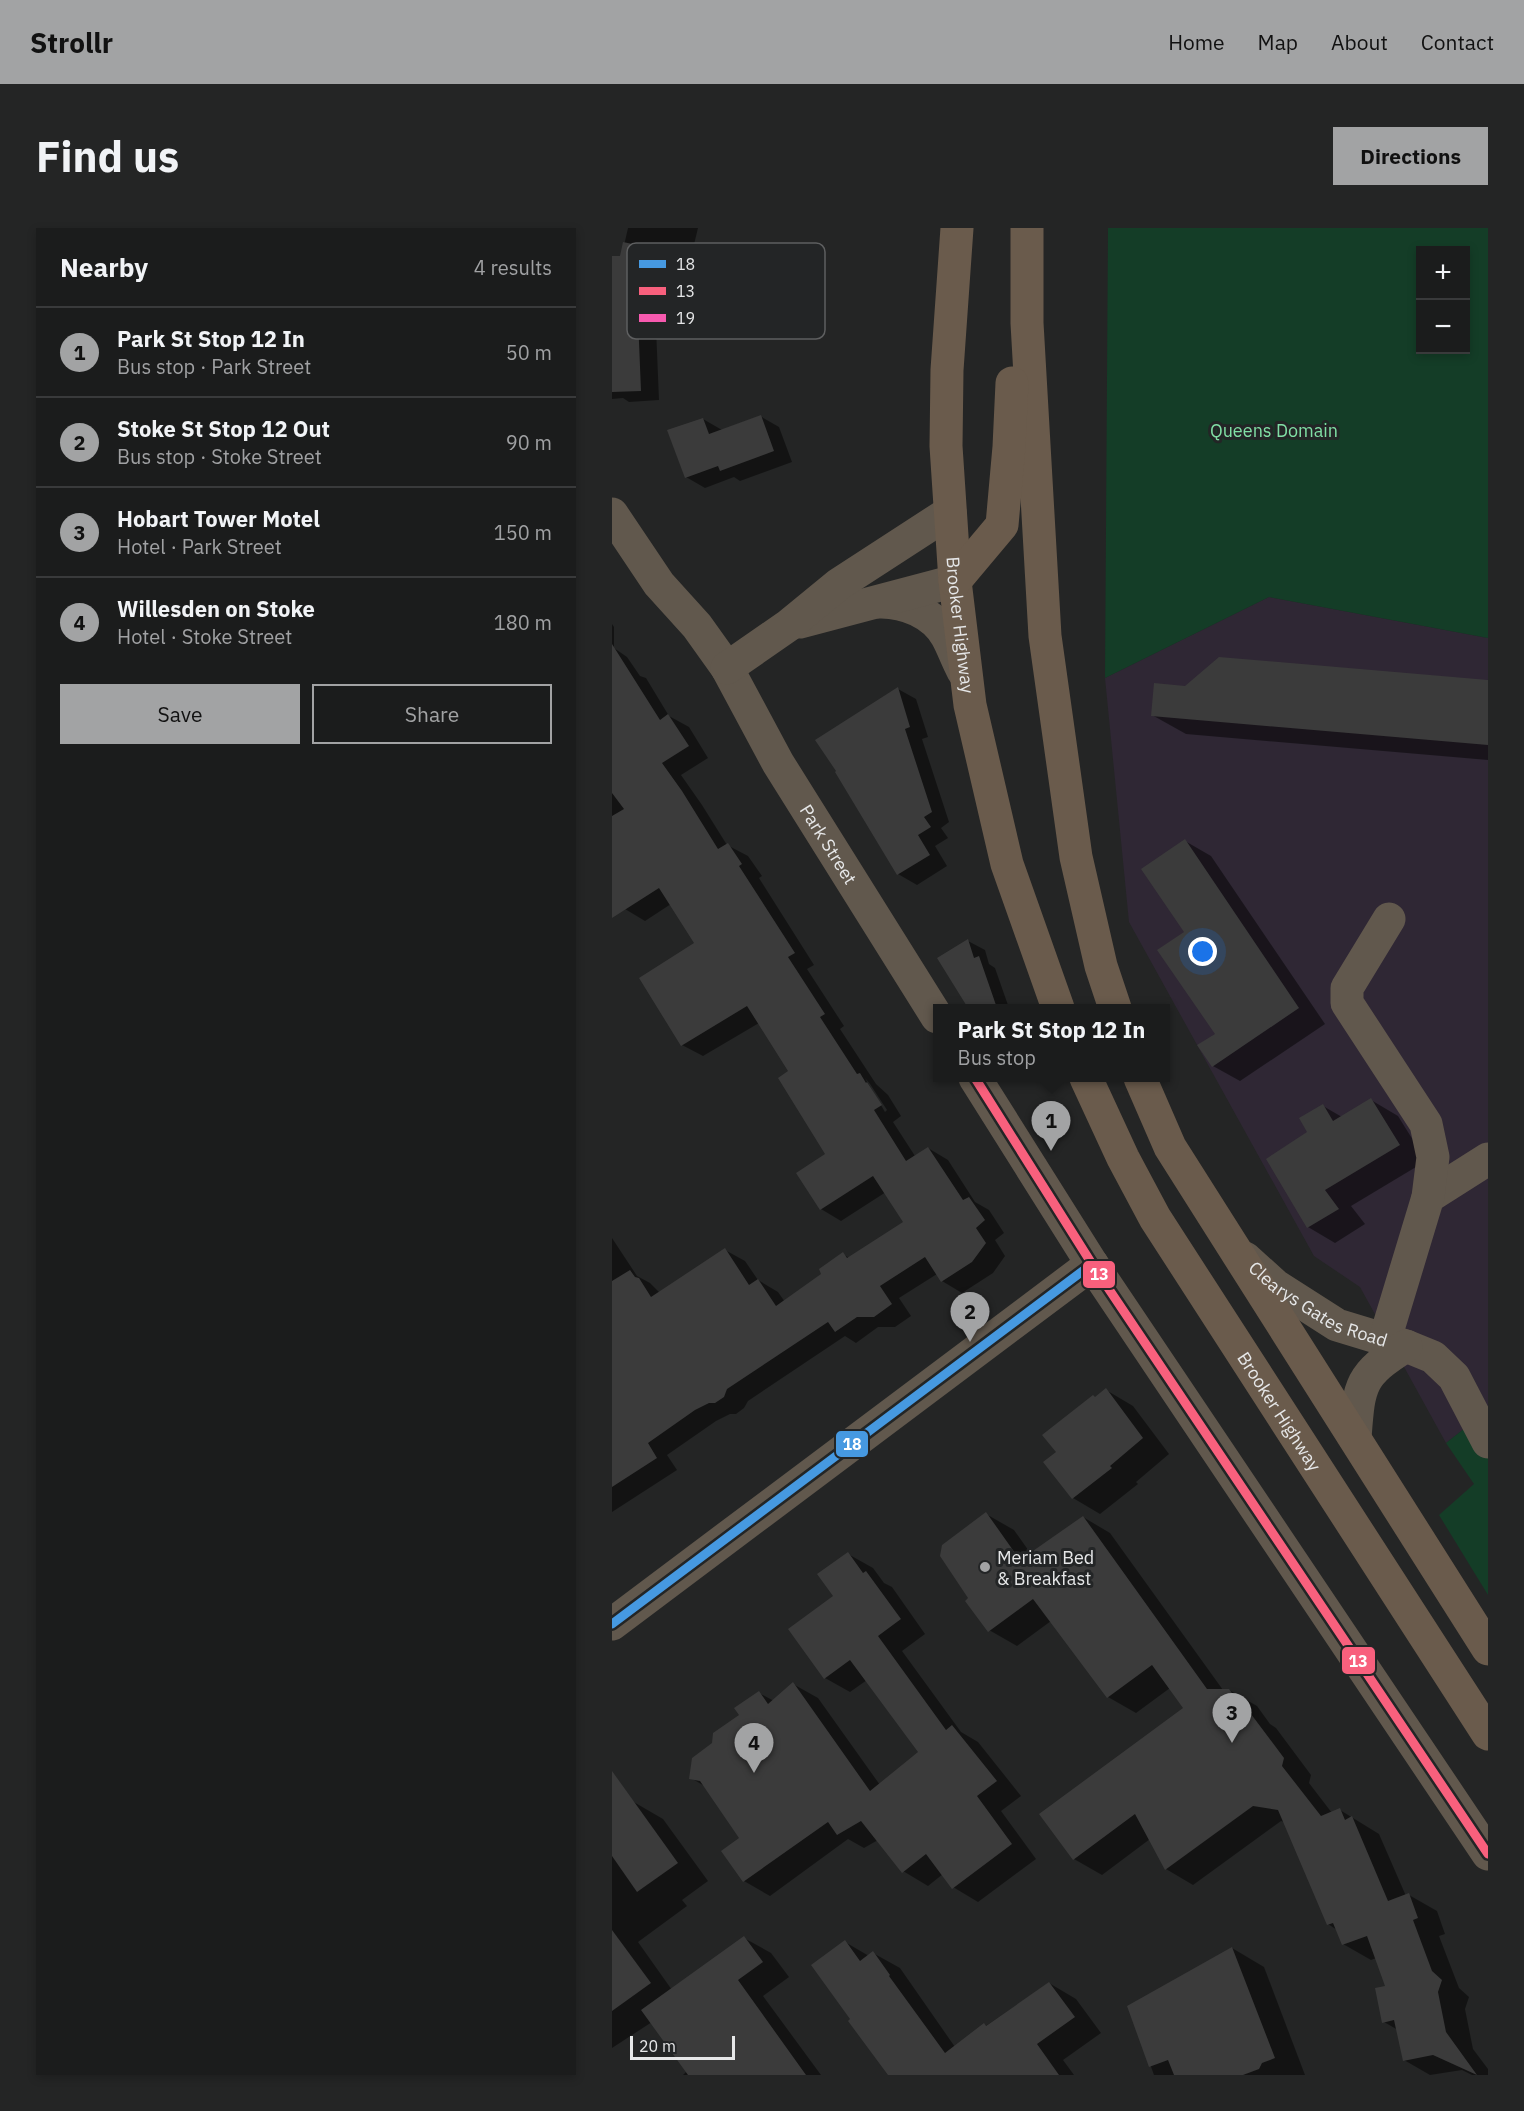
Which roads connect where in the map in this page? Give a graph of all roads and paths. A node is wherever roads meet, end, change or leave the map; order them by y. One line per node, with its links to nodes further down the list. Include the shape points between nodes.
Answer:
1 (957, 228): 4 (highway, Brooker Highway, via 947,370)
2 (1027, 228): 3 (highway)
3 (1027, 323): 6 (highway, via 1012,374 1002,525); 13 (highway, via 1045,636 1076,857)
4 (950, 512): 6 (highway, Brooker Highway); 8 (street, via 838,584)
5 (612, 514): 9 (street, Park Street, via 659,584 697,626)
6 (955, 581): 7 (street); 10 (highway, Brooker Highway)
7 (867, 603): 8 (street); 10 (street, via 894,603 928,616 946,634)
8 (789, 625): 9 (street)
9 (727, 668): 14 (street, Park Street, via 778,763)
10 (966, 676): 12 (highway, Brooker Highway, via 1007,864)
11 (1389, 920): 19 (street, via 1347,988 1347,1003 1426,1124 1433,1157)
12 (1057, 1004)
13 (1114, 1004)
14 (933, 1011)
15 (978, 1082): 21 (street)
16 (1088, 1082): 27 (highway, Brooker Highway, via 1122,1158 1155,1218)
17 (1142, 1082): 20 (highway, via 1170,1147)
18 (1488, 1159): 19 (street)
19 (1428, 1197): 22 (street)
20 (1237, 1251): 22 (street, Clearys Gates Road, via 1276,1286 1337,1325); 23 (highway)
21 (1092, 1264): 25 (street); 28 (street)
22 (1396, 1343): 23 (street, Clearys Gates Road, via 1367,1377 1358,1396); 24 (street, Clearys Gates Road, via 1433,1357 1454,1377)
23 (1355, 1438): 26 (highway)
24 (1488, 1442)
25 (612, 1624)
26 (1488, 1649)
27 (1488, 1734)
28 (1488, 1854)

